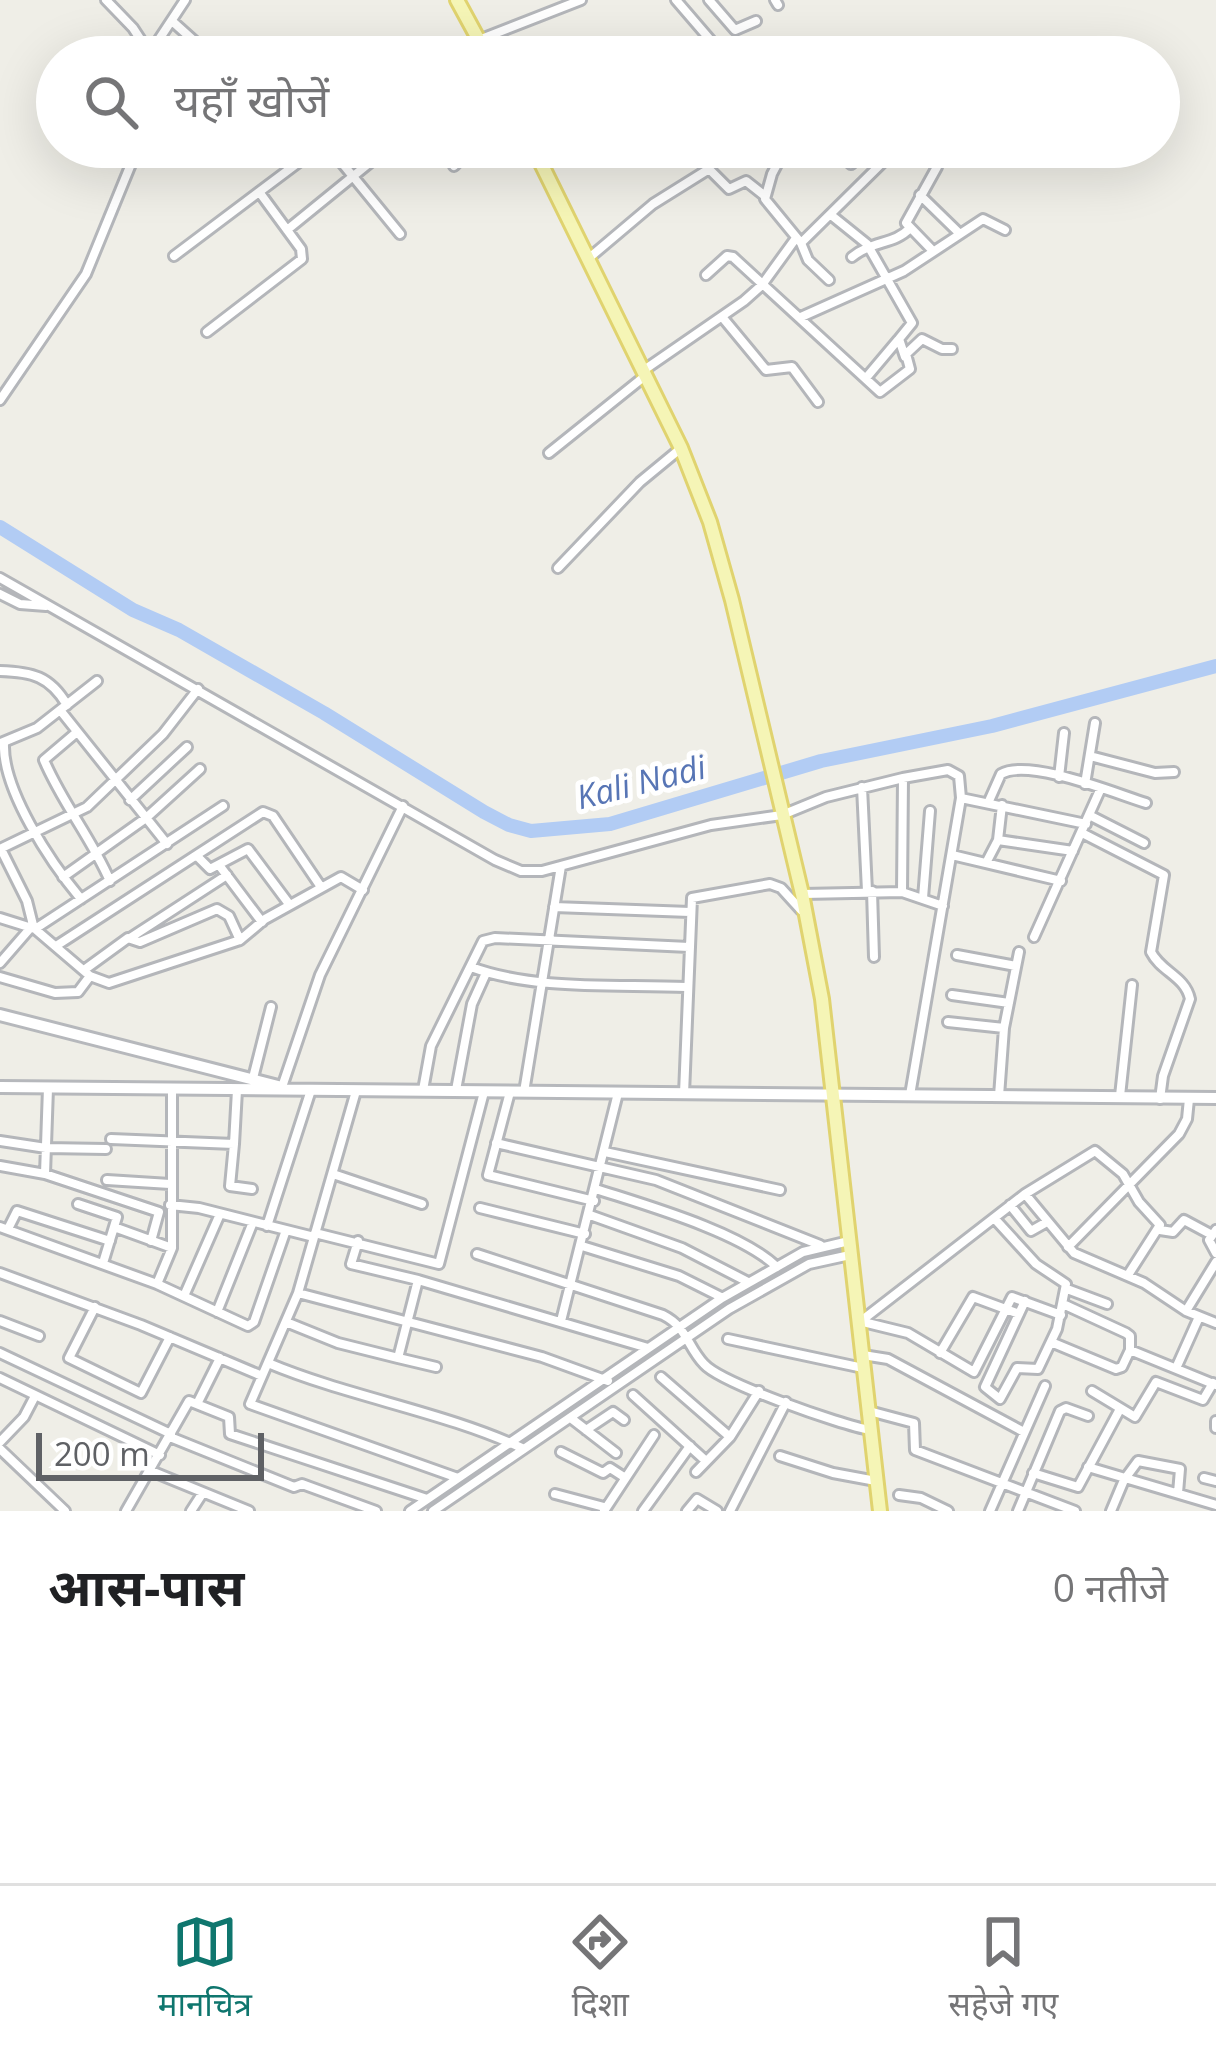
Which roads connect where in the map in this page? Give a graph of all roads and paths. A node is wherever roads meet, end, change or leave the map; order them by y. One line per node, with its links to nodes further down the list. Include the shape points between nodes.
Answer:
1 (106, 0): 9 (street)
2 (185, 0): 7 (street)
3 (457, 0): 12 (main road)
4 (581, 0): 13 (street)
5 (676, 0): 14 (street)
6 (709, 0): 8 (street, via 735,30)
7 (172, 21): 10 (street); 11 (street)
8 (756, 21)
9 (135, 36)
10 (163, 36)
11 (189, 36)
12 (476, 36)
13 (486, 36)
14 (706, 36)
15 (129, 168): 52 (street, via 86,274)
16 (292, 168): 25 (street)
17 (346, 168): 24 (street)
18 (365, 168): 24 (street)
19 (544, 168): 39 (main road)
20 (777, 168): 27 (street)
21 (877, 168): 28 (street)
22 (936, 168): 26 (street)
23 (710, 169): 27 (street, via 730,189 746,181); 39 (street)
24 (354, 178): 29 (street); 32 (street)
25 (260, 193): 29 (street); 37 (street)
26 (920, 195): 30 (street, via 906,219); 33 (street)
27 (766, 196): 34 (street)
28 (831, 214): 34 (street); 35 (street)
29 (287, 230): 46 (street, via 302,259)
30 (909, 230): 35 (street); 36 (street)
31 (1005, 230): 33 (street, via 983,219)
32 (400, 234)
33 (960, 234): 36 (street)
34 (799, 240): 42 (street); 43 (street)
35 (867, 244): 38 (street); 41 (street)
36 (933, 251): 41 (street)
37 (174, 256)
38 (852, 256)
39 (589, 258): 50 (main road)
40 (706, 275): 43 (street, via 731,256)
41 (885, 278): 44 (street); 47 (street, via 912,324)
42 (829, 280)
43 (761, 285): 44 (street); 45 (street)
44 (801, 317): 51 (street)
45 (722, 318): 50 (street); 53 (street, via 766,370 792,367)
46 (206, 332)
47 (899, 339): 49 (street); 51 (street)
48 (952, 349): 49 (street, via 923,338)
49 (905, 357): 51 (street, via 910,369 885,392)
50 (645, 372): 54 (main road); 55 (street)
51 (866, 378)
52 (0, 400)
53 (818, 401)
54 (681, 448): 56 (street); 84 (main road, via 710,522)
55 (549, 453)
56 (558, 568)
57 (0, 578): 59 (street)
58 (0, 594): 59 (street)
59 (47, 606): 62 (street)
60 (0, 671): 63 (street, via 38,675)
61 (97, 681): 63 (street)
62 (198, 689): 74 (street); 83 (street)
63 (64, 708): 65 (street); 67 (street)
64 (1095, 723): 69 (street)
65 (77, 732): 74 (street); 86 (street, via 44,757)
66 (1064, 734): 72 (street)
67 (2, 743): 89 (street, via 7,773)
68 (187, 747): 78 (street)
69 (1090, 756): 71 (street); 75 (street)
70 (200, 769): 87 (street)
71 (1174, 772)
72 (1059, 777): 75 (street); 79 (street, via 1008,769)
73 (903, 778): 76 (street); 79 (street, via 955,772); 108 (street)
74 (114, 781): 78 (street); 86 (street)
75 (1085, 784): 77 (street)
76 (862, 787): 84 (street); 107 (street)
77 (1101, 788): 80 (street); 88 (street)
78 (130, 800): 87 (street)
79 (976, 800): 81 (street); 96 (street)
80 (1145, 803)
81 (1002, 805): 88 (street); 90 (street)
82 (223, 806): 92 (street)
83 (403, 806): 100 (street, via 513,868); 106 (street)
84 (781, 809): 100 (street); 109 (main road)
85 (930, 812): 110 (street)
86 (74, 815): 89 (street); 95 (street)
87 (146, 818): 92 (street); 95 (street)
88 (1086, 824): 91 (street); 94 (street); 162 (street, via 1164,875 1151,952 1190,999)
89 (38, 832): 93 (street); 102 (street)
90 (998, 840): 94 (street); 98 (street)
91 (1144, 843)
92 (167, 844): 103 (street)
93 (1, 849): 119 (street)
94 (1072, 851): 104 (street)
95 (99, 854): 102 (street); 103 (street)
96 (952, 855): 98 (street); 113 (street)
97 (197, 856): 99 (street, via 207,868); 105 (street, via 267,812); 124 (street)
98 (986, 863): 104 (street)
99 (219, 865): 101 (street); 112 (street, via 248,848)
100 (562, 866): 114 (street)
101 (227, 875): 118 (street); 121 (street)
102 (63, 877): 111 (street)
103 (110, 881): 111 (street)
104 (1060, 881): 120 (street)
105 (321, 887): 106 (street, via 345,877); 112 (street)
106 (363, 890): 147 (street, via 320,975)
107 (869, 891): 108 (street); 109 (street); 128 (street)
108 (902, 892): 110 (street)
109 (802, 894): 116 (main road)
110 (923, 898): 113 (street)
111 (81, 899): 119 (street)
112 (289, 904): 118 (street)
113 (943, 906): 161 (street)
114 (554, 907): 115 (street); 123 (street)
115 (691, 912): 116 (street, via 694,895 770,884); 125 (street)
116 (806, 915): 158 (main road)
117 (0, 918): 119 (street)
118 (262, 922): 122 (street)
119 (34, 929): 124 (street); 129 (street)
120 (1034, 937)
121 (130, 938): 122 (street, via 140,942 217,909); 132 (street)
122 (241, 940): 132 (street, via 119,981)
123 (547, 941): 125 (street); 131 (street, via 488,939); 135 (street)
124 (56, 946): 132 (street)
125 (688, 947): 137 (street)
126 (1019, 952): 130 (street)
127 (957, 955): 130 (street)
128 (874, 957)
129 (0, 963)
130 (1016, 966): 139 (street)
131 (471, 967): 133 (street); 151 (street, via 431,1046)
132 (87, 973): 134 (street, via 78,992 66,995)
133 (487, 973): 135 (street); 154 (street, via 472,1004)
134 (0, 976)
135 (541, 980): 137 (street); 155 (street)
136 (1132, 985): 160 (street)
137 (686, 987): 157 (street)
138 (952, 995): 139 (street)
139 (1009, 1003): 143 (street)
140 (271, 1007): 144 (street)
141 (0, 1015): 144 (street)
142 (948, 1022): 143 (street)
143 (1004, 1028): 159 (street)
144 (253, 1078): 147 (street)
145 (0, 1087): 146 (street)
146 (48, 1088): 148 (street); 169 (street)
147 (288, 1088): 149 (street); 150 (street)
148 (172, 1090): 149 (street); 166 (street)
149 (237, 1090): 168 (street)
150 (311, 1090): 152 (street); 193 (street)
151 (423, 1090): 152 (street); 154 (street)
152 (356, 1091): 174 (street)
153 (484, 1091): 154 (street); 155 (street); 203 (street, via 439,1264)
154 (456, 1092)
155 (517, 1092): 156 (street); 167 (street)
156 (618, 1093): 157 (street); 170 (street)
157 (684, 1094): 158 (street)
158 (835, 1096): 161 (street); 208 (main road)
159 (999, 1096): 160 (street); 161 (street)
160 (1120, 1096): 162 (street)
161 (910, 1097)
162 (1160, 1099): 163 (street)
163 (1189, 1099): 164 (street); 176 (street, via 1185,1126)
164 (1216, 1099)
165 (0, 1141): 169 (street)
166 (172, 1142): 168 (street); 169 (street); 177 (street)
167 (496, 1143): 172 (street); 182 (street, via 490,1177)
168 (234, 1144): 178 (street, via 230,1186)
169 (46, 1148): 173 (street)
170 (605, 1151): 172 (street); 180 (street)
171 (0, 1166): 173 (street)
172 (601, 1168): 179 (street); 204 (street, via 685,1190)
173 (45, 1174): 202 (street, via 161,1213)
174 (333, 1174): 184 (street); 200 (street)
175 (107, 1180): 177 (street)
176 (1129, 1181): 181 (street, via 1095,1151); 197 (street); 206 (street)
177 (170, 1184): 185 (street)
178 (252, 1189)
179 (596, 1189): 182 (street); 212 (street, via 700,1227)
180 (780, 1190)
181 (1025, 1194): 186 (street); 192 (street)
182 (594, 1201): 189 (street)
183 (78, 1204): 195 (street, via 116,1216)
184 (422, 1204)
185 (170, 1205): 188 (street); 207 (street)
186 (1010, 1205): 190 (street); 192 (street, via 1031,1231)
187 (480, 1208): 199 (street)
188 (220, 1214): 191 (street); 221 (street)
189 (590, 1215): 199 (street); 216 (street, via 682,1247)
190 (994, 1218): 219 (street); 233 (street)
191 (253, 1222): 193 (street); 229 (street)
192 (1047, 1222): 206 (street)
193 (267, 1226): 196 (street)
194 (4, 1228): 201 (street, via 17,1210); 211 (street)
195 (114, 1228): 201 (street); 202 (street)
196 (286, 1230): 200 (street); 229 (street, via 251,1325)
197 (1160, 1230): 198 (street, via 1172,1232 1184,1220); 214 (street)
198 (1214, 1232): 210 (street, via 1209,1246)
199 (585, 1234): 205 (street)
200 (314, 1235): 203 (street); 220 (street)
201 (110, 1241): 211 (street)
202 (151, 1241): 207 (street)
203 (358, 1241): 215 (street, via 351,1264)
204 (821, 1245): 208 (street); 212 (street)
205 (582, 1246): 218 (street); 222 (street)
206 (1068, 1247): 214 (street)
207 (172, 1248): 217 (street)
208 (850, 1248): 233 (main road); 241 (street)
209 (477, 1254): 218 (street)
210 (1216, 1257): 228 (street)
211 (103, 1263): 217 (street)
212 (777, 1267): 216 (street)
213 (0, 1273): 225 (street)
214 (1128, 1276): 228 (street)
215 (418, 1280): 235 (street); 236 (street)
216 (750, 1282): 222 (street)
217 (157, 1284): 221 (street)
218 (571, 1286): 236 (street); 238 (street)
219 (1066, 1289): 224 (street); 227 (street)
220 (298, 1293): 234 (street); 235 (street)
221 (184, 1296): 229 (street)
222 (722, 1298): 238 (street)
223 (1025, 1301): 226 (street, via 1012,1297); 227 (street); 230 (street)
224 (1107, 1304)
225 (95, 1306): 240 (street); 240 (street, via 69,1358 141,1393)
226 (1006, 1308): 230 (street); 247 (street, via 974,1297); 247 (street, via 976,1371)
227 (1062, 1310): 243 (street); 245 (street, via 1126,1333)
228 (1186, 1311): 231 (street)
229 (217, 1312)
230 (1019, 1314): 243 (street, via 987,1392 1003,1399 1017,1368 1036,1371)
231 (1198, 1317): 237 (street); 252 (street)
232 (0, 1321): 239 (street)
233 (859, 1321): 247 (street, via 893,1327); 250 (main road)
234 (286, 1322): 249 (street); 251 (street)
235 (407, 1322): 249 (street); 257 (street)
236 (561, 1322): 244 (street)
237 (1216, 1324)
238 (682, 1326): 241 (street); 244 (street)
239 (39, 1336)
240 (170, 1337): 248 (street)
241 (689, 1337): 260 (street); 261 (street, via 708,1368)
242 (728, 1339): 250 (street)
243 (1052, 1342): 245 (street, via 1116,1369)
244 (650, 1348): 257 (street)
245 (1130, 1350): 252 (street)
246 (0, 1352): 275 (street)
247 (940, 1353)
248 (220, 1358): 254 (street); 267 (street)
249 (398, 1358): 253 (street)
250 (862, 1361): 269 (main road); 274 (street, via 889,1359)
251 (268, 1363): 254 (street); 278 (street)
252 (1177, 1366): 258 (street)
253 (436, 1367)
254 (262, 1376): 292 (street, via 250,1401 256,1409)
255 (661, 1377): 277 (street)
256 (3, 1379): 262 (street); 265 (street)
257 (607, 1380): 260 (street); 278 (street)
258 (1215, 1384): 268 (street, via 1200,1400 1156,1382 1139,1415)
259 (1046, 1386): 274 (street)
260 (618, 1387): 272 (street)
261 (759, 1390): 266 (street); 277 (street)
262 (0, 1391)
263 (1092, 1391): 268 (street)
264 (633, 1395): 280 (street)
265 (35, 1396): 279 (street); 284 (street)
266 (786, 1402): 273 (street); 307 (street)
267 (197, 1404): 275 (street, via 187,1402); 303 (street, via 229,1417 230,1434)
268 (1120, 1409): 287 (street)
269 (868, 1411): 273 (main road); 296 (street, via 914,1423 915,1450)
270 (1088, 1416): 290 (street, via 1060,1411)
271 (624, 1420): 272 (street, via 613,1412)
272 (580, 1425): 281 (street); 283 (street)
273 (870, 1430): 295 (main road)
274 (1024, 1432): 296 (street)
275 (171, 1436): 284 (street); 312 (street)
276 (654, 1436): 291 (street)
277 (730, 1437): 286 (street)
278 (510, 1443): 281 (street); 292 (street)
279 (0, 1445): 308 (street)
280 (690, 1446): 286 (street); 316 (street)
281 (524, 1449): 314 (street)
282 (561, 1452): 291 (street)
283 (616, 1454)
284 (160, 1456): 288 (street)
285 (780, 1456): 295 (street)
286 (706, 1461): 289 (street)
287 (1088, 1467): 290 (street, via 1078,1486); 294 (street)
288 (151, 1471): 300 (street); 309 (street)
289 (696, 1472)
290 (1033, 1473): 298 (street)
291 (624, 1477): 306 (street)
292 (458, 1478): 303 (street)
293 (1204, 1478): 297 (street)
294 (1124, 1480): 299 (street); 299 (street, via 1138,1461 1175,1466); 324 (street)
295 (876, 1481): 319 (main road)
296 (1002, 1481): 298 (street); 321 (street)
297 (1216, 1481)
298 (1025, 1490): 322 (street); 323 (street)
299 (1178, 1493): 305 (street)
300 (202, 1494): 310 (street); 311 (street)
301 (555, 1494): 304 (street)
302 (899, 1495): 320 (street)
303 (428, 1499): 313 (street)
304 (576, 1499): 306 (street); 315 (street)
305 (1216, 1505)
306 (604, 1509)
307 (733, 1510)
308 (64, 1511)
309 (126, 1511)
310 (191, 1511)
311 (249, 1511)
312 (376, 1511)
313 (411, 1511)
314 (433, 1511)
315 (572, 1511)
316 (643, 1511)
317 (687, 1511): 318 (street, via 697,1499)
318 (717, 1511)
319 (880, 1511)
320 (948, 1511)
321 (990, 1511)
322 (1018, 1511)
323 (1075, 1511)
324 (1111, 1511)

